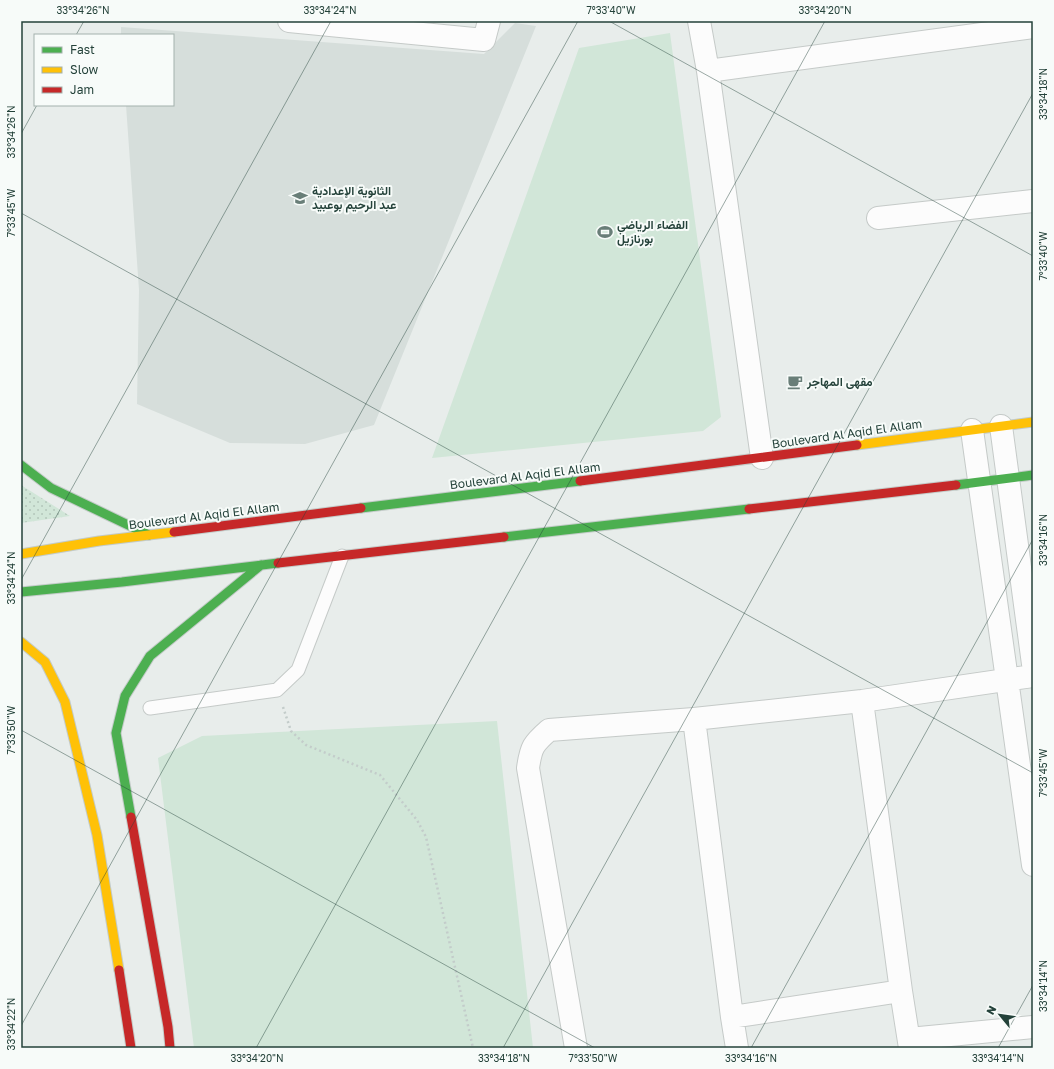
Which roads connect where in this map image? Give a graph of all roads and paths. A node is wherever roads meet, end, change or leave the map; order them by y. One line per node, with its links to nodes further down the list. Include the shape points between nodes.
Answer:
1 (289, 21): 2 (street, via 484,40)
2 (489, 21)
3 (700, 21): 5 (street)
4 (1033, 27): 5 (street)
5 (708, 70): 11 (street)
6 (1033, 201): 7 (street)
7 (878, 218)
8 (1033, 422): 9 (main road, Boulevard Al Aqid El Allam)
9 (1001, 426): 10 (main road, Boulevard Al Aqid El Allam); 14 (street)
10 (972, 430): 11 (main road, Boulevard Al Aqid El Allam); 15 (street)
11 (762, 458): 16 (main road, Boulevard Al Aqid El Allam)
12 (21, 465): 16 (main road, via 51,488)
13 (1033, 475): 14 (main road)
14 (1007, 478): 15 (main road); 22 (street)
15 (979, 482): 18 (main road); 24 (street)
16 (149, 535): 17 (main road, Boulevard Al Aqid El Allam)
17 (21, 554)
18 (342, 556): 19 (main road); 25 (lane, via 298,670)
19 (261, 565): 20 (main road); 35 (main road, via 150,656 125,696 116,733)
20 (21, 592)
21 (21, 642): 34 (main road, via 46,662 65,702 96,835)
22 (1033, 664)
23 (1033, 676): 24 (street)
24 (1007, 681): 26 (street); 29 (street)
25 (277, 690): 27 (lane); 36 (path, via 291,731 306,745 380,775 417,820 426,837)
26 (862, 701): 28 (street); 30 (street)
27 (150, 708)
28 (694, 719): 31 (street); 37 (street, via 549,730 537,741 530,754 528,768)
29 (1033, 865)
30 (901, 991): 31 (street); 33 (street)
31 (732, 1017): 38 (street)
32 (1033, 1027): 33 (street)
33 (909, 1043)
34 (131, 1048)
35 (170, 1048)
36 (473, 1048)
37 (576, 1048)
38 (737, 1048)

